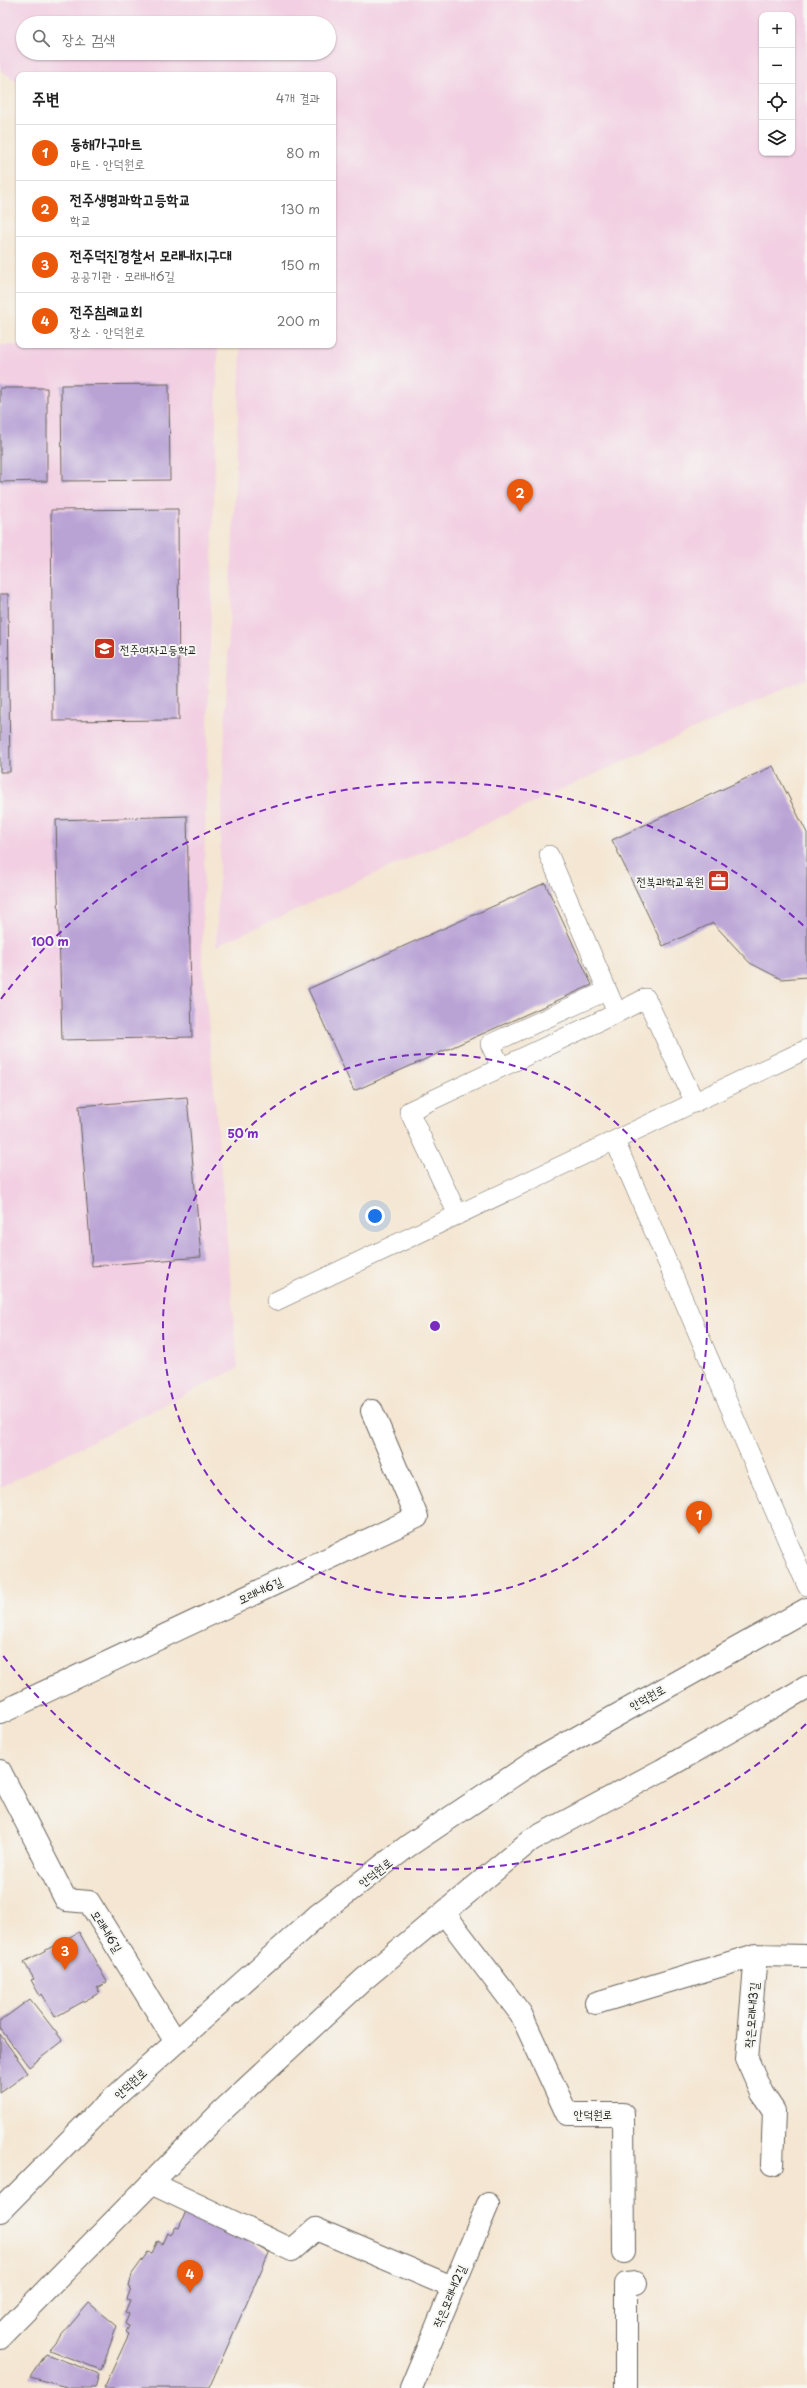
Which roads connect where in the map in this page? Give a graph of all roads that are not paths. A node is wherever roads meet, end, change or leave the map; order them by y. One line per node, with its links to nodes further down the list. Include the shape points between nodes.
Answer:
1 (549, 854): 2 (lane)
2 (606, 991): 3 (lane); 5 (lane, via 490,1044)
3 (617, 1013): 5 (lane); 6 (lane, via 646,998)
4 (807, 1049): 6 (lane)
5 (501, 1067): 8 (lane, via 409,1110)
6 (695, 1103): 7 (lane)
7 (615, 1141): 8 (lane); 11 (lane)
8 (458, 1215): 9 (lane)
9 (276, 1301)
10 (372, 1411): 14 (street, 모래내6길, via 417,1517)
11 (807, 1586)
12 (807, 1609): 20 (street, 안덕원로, via 535,1761 408,1846 318,1915)
13 (807, 1687): 16 (street, via 662,1770 531,1840)
14 (0, 1713)
15 (0, 1771): 20 (street, 모래내6길, via 66,1900 89,1902)
16 (444, 1913): 22 (street, via 363,1980 223,2110); 25 (street, 안덕원로, via 521,2014 567,2114 623,2114)
17 (756, 1954): 18 (street); 19 (street); 21 (street, 작은모래내3길, via 747,2059 762,2093 774,2111)
18 (807, 1956)
19 (596, 2003)
20 (176, 2042): 24 (street, 안덕원로, via 98,2112)
21 (772, 2165)
22 (151, 2183): 27 (street, via 292,2250 316,2229); 28 (street)
23 (488, 2204): 27 (street, 작은모래내2길)
24 (0, 2212)
25 (624, 2252)
26 (636, 2283): 30 (street, via 626,2284)
27 (452, 2287): 29 (street, 작은모래내2길)
28 (0, 2337)
29 (411, 2388)
30 (626, 2388)

